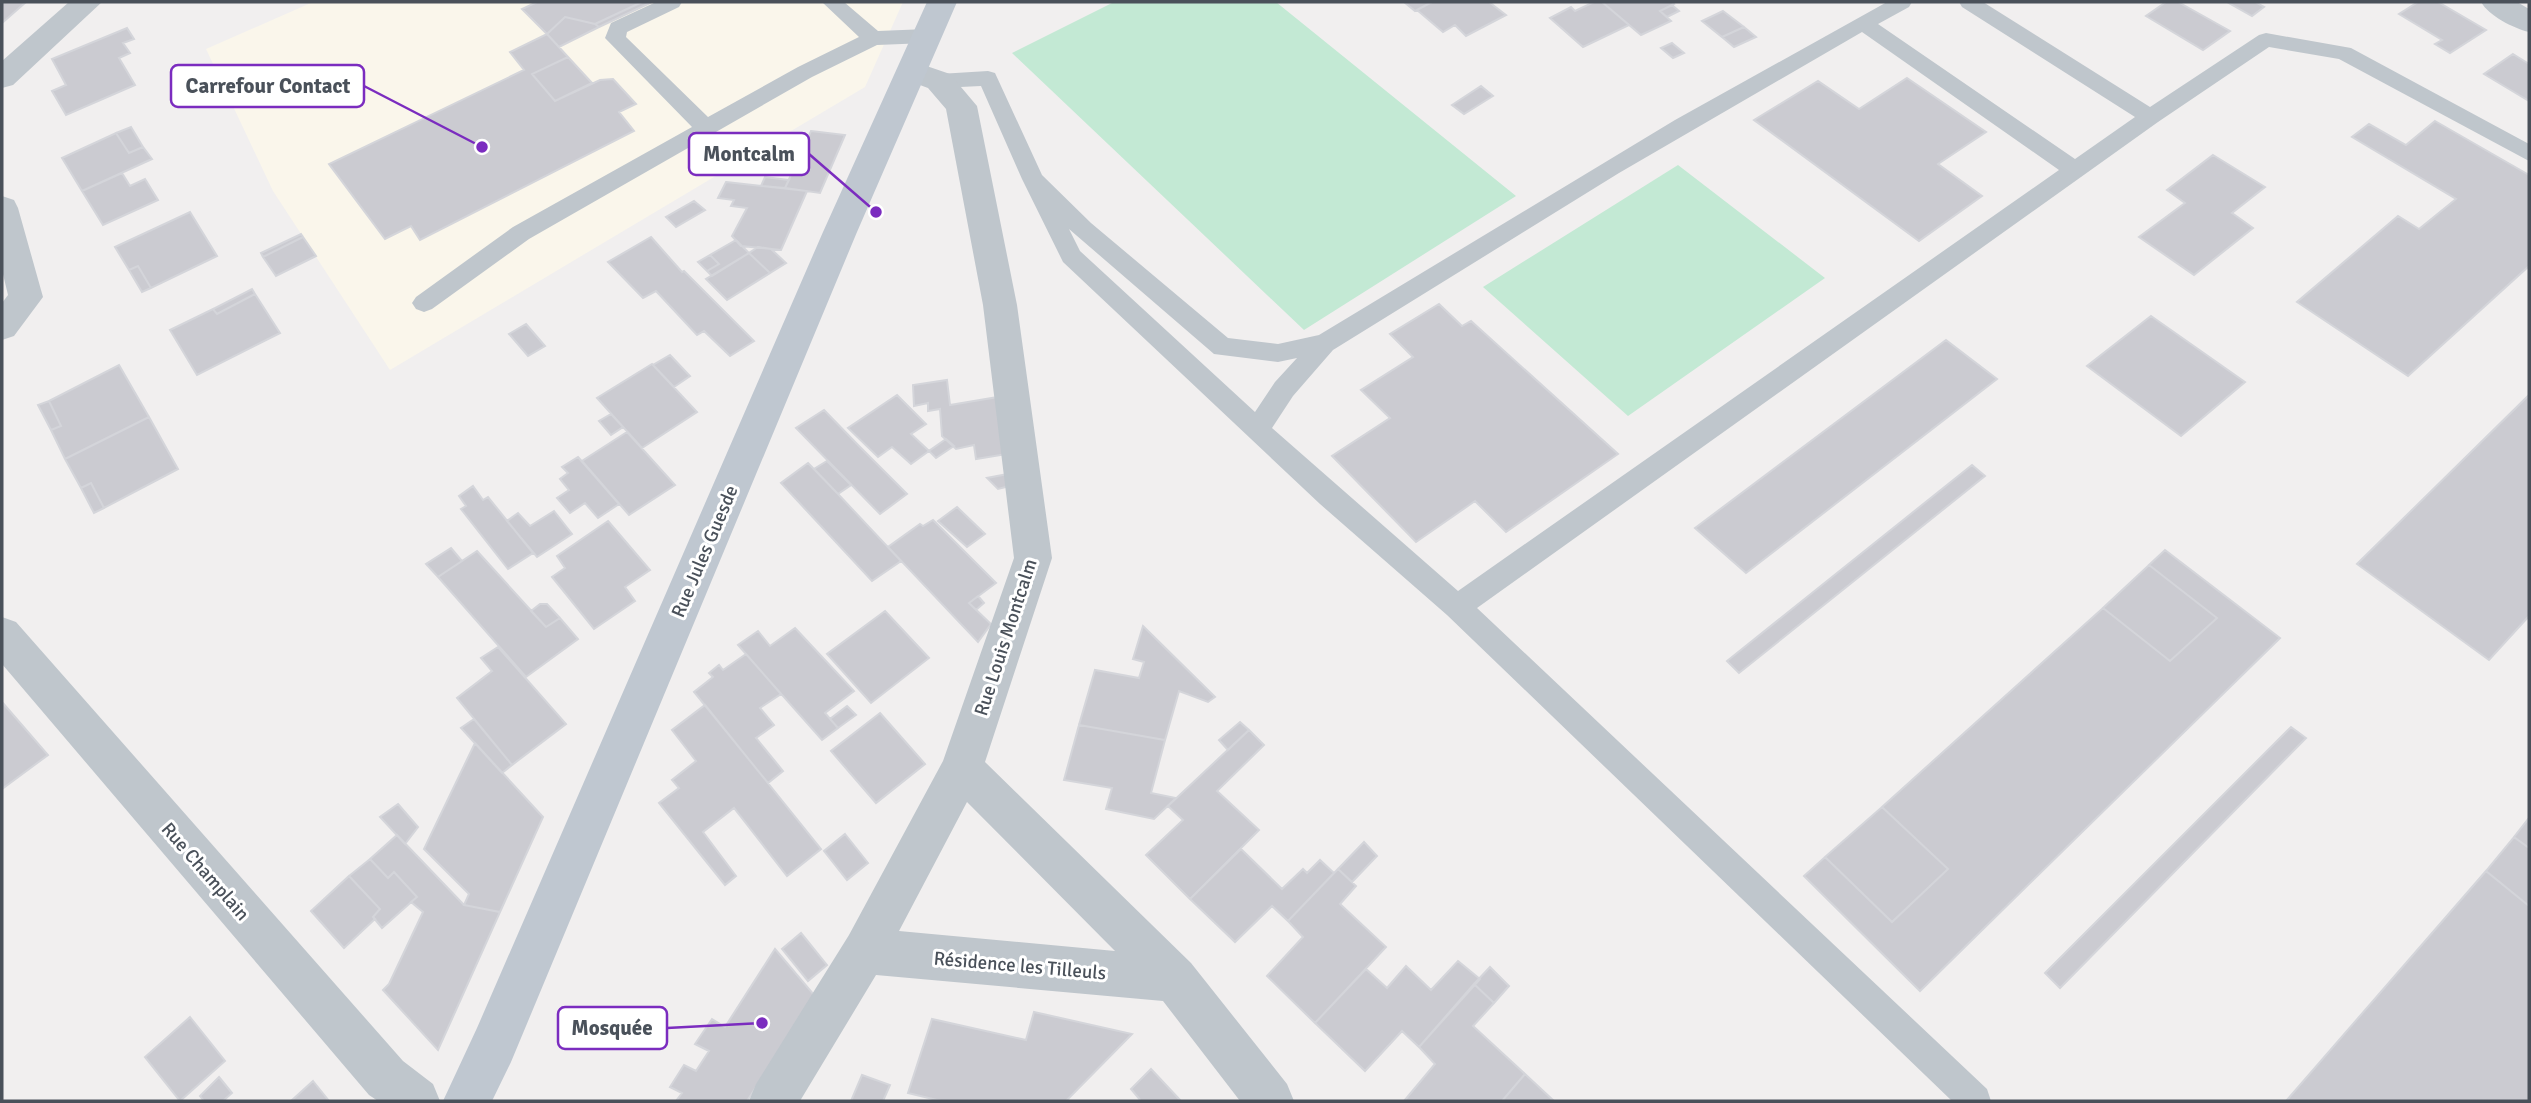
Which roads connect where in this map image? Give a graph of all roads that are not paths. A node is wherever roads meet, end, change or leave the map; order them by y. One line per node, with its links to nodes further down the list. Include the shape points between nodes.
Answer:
1 (87, 2): 13 (street)
2 (671, 2): 15 (lane, via 618,28 615,38)
3 (832, 2): 11 (lane)
4 (942, 2): 10 (street, Rue Jules Guesde)
5 (1902, 2): 9 (lane)
6 (1969, 2): 14 (lane)
7 (2495, 2): 8 (street)
8 (2529, 22)
9 (1863, 23): 17 (lane); 22 (lane, via 1595,176)
10 (927, 36): 11 (lane); 12 (street, Rue Jules Guesde)
11 (873, 38): 15 (lane)
12 (925, 76): 18 (lane, via 988,78); 26 (street, Rue Louis Montcalm, via 961,106 964,119 1000,305 1033,558); 30 (street, Rue Jules Guesde, via 840,232)
13 (2, 78)
14 (2150, 117): 16 (lane, via 2266,40 2344,53); 17 (lane)
15 (706, 128): 20 (lane, via 522,233)
16 (2529, 153)
17 (2075, 170): 24 (lane)
18 (1033, 178): 22 (lane, via 1083,229 1222,347 1278,353); 23 (lane, via 1071,256)
19 (2, 208): 21 (street, via 26,297)
20 (424, 303)
21 (2, 327)
22 (1325, 343): 23 (lane, via 1284,389)
23 (1258, 429): 24 (lane)
24 (1457, 607): 33 (lane)
25 (2, 635): 29 (street, Rue Champlain, via 386,1078)
26 (962, 768): 27 (street, Rue Louis Montcalm); 28 (street)
27 (865, 951): 28 (street, Résidence les Tilleuls); 31 (street, Rue Louis Montcalm)
28 (1175, 979): 32 (street)
29 (416, 1101)
30 (467, 1101)
31 (773, 1101)
32 (1270, 1101)
33 (1975, 1101)

